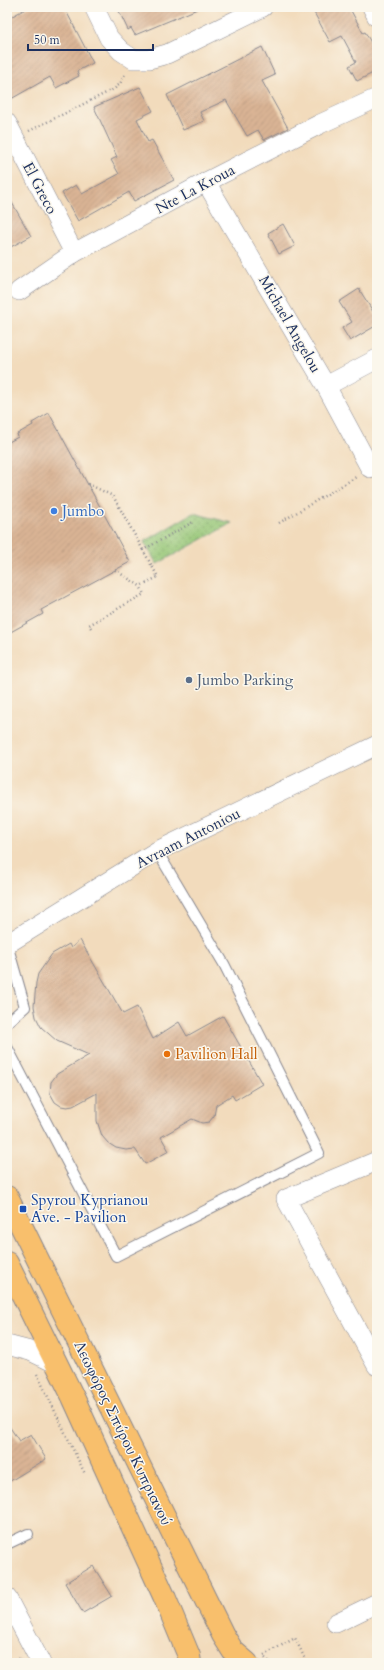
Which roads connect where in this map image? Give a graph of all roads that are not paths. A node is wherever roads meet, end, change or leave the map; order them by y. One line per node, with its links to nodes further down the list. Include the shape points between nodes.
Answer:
1 (94, 7): 2 (street, via 109,38 120,51 133,59 149,59 168,54)
2 (263, 7)
3 (372, 7): 4 (street)
4 (377, 17)
5 (377, 98): 7 (street, Nte La Kroua)
6 (11, 131): 8 (street, El Greco)
7 (206, 182): 8 (street, Nte La Kroua); 11 (street, Michael Angelou)
8 (74, 253): 9 (street, Nte La Kroua)
9 (19, 291)
10 (377, 359): 11 (street)
11 (326, 386): 12 (street, Michael Angelou)
12 (370, 468)
13 (377, 745): 14 (street, Avraam Antoniou)
14 (157, 851): 15 (street, Avraam Antoniou); 17 (lane, via 224,964 319,1153 116,1256)
15 (7, 944): 16 (lane, via 25,1007)
16 (7, 1023)
17 (7, 1047)
18 (377, 1161): 21 (street, via 286,1199)
19 (7, 1197): 30 (main road, Λεωφόρος Σπύρου Κυπριανού, via 223,1635 234,1651)
20 (7, 1263): 23 (main road, Λεωφόρος Σπύρου Κυπριανού)
21 (371, 1343): 24 (street)
22 (7, 1345): 23 (street, via 30,1351)
23 (57, 1364): 32 (main road, Λεωφόρος Σπύρου Κυπριανού, via 161,1589)
24 (377, 1366)
25 (28, 1534): 26 (lane)
26 (7, 1544)
27 (7, 1598): 31 (street)
28 (377, 1603): 29 (street)
29 (336, 1623)
30 (255, 1659)
31 (41, 1663)
32 (190, 1663)

